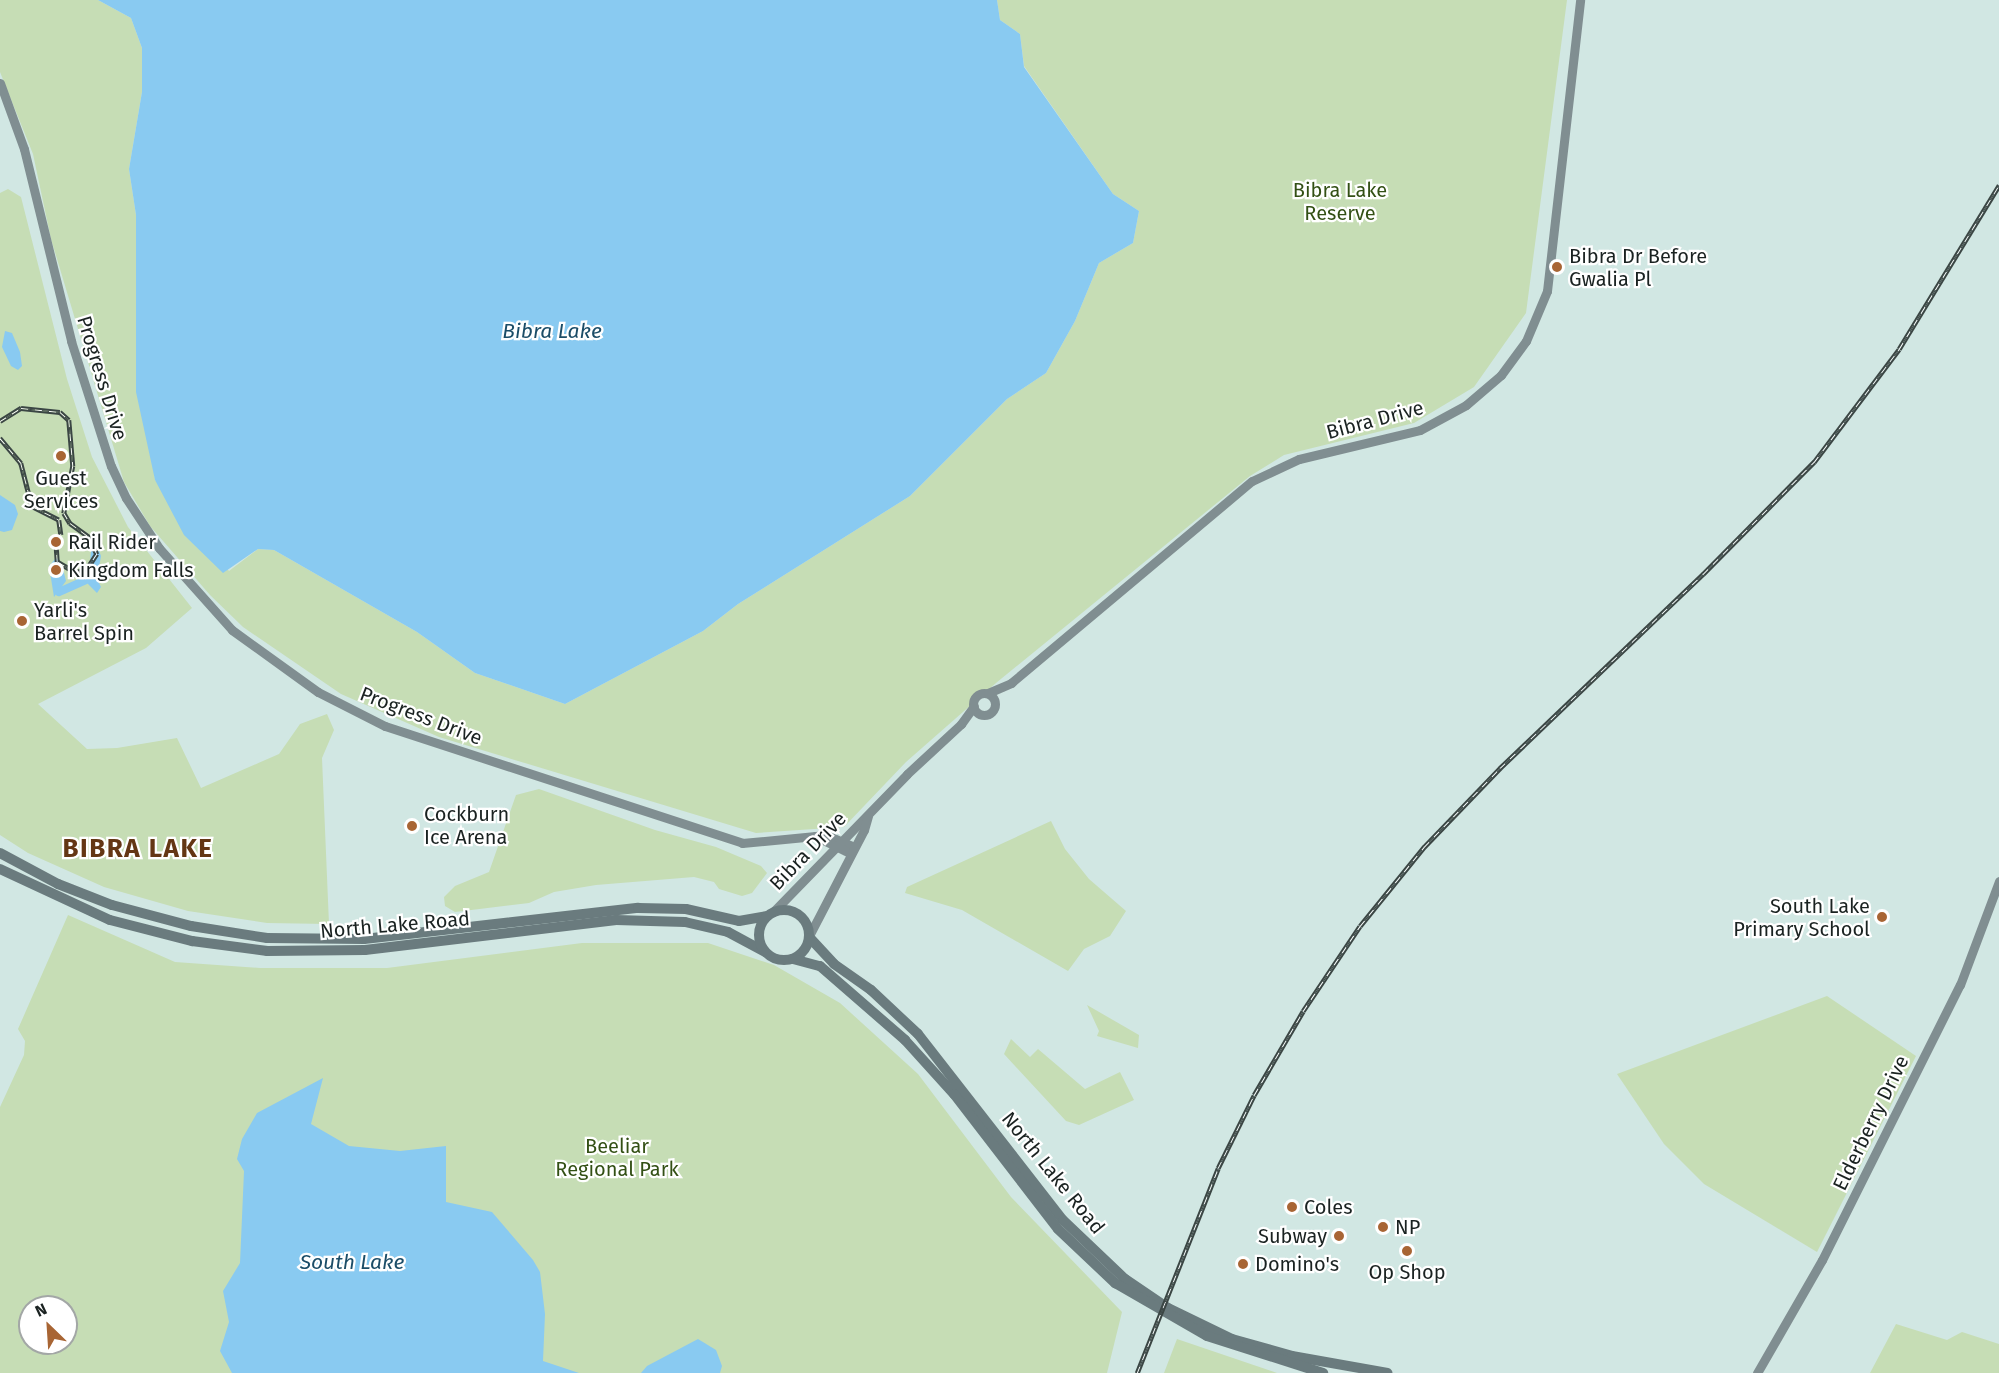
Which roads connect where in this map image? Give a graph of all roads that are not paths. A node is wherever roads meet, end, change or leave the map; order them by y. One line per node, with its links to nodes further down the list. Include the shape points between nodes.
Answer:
1 (1580, 0): 3 (street, Bibra Drive, via 1551,273 1533,327 1510,364 1466,405 1431,425 1398,437 1299,459 1252,482)
2 (0, 83): 10 (street, Progress Drive, via 24,149 74,350 111,466 126,498 159,548 232,630 318,692 385,726 742,843 815,836)
3 (1005, 687): 4 (street, Bibra Drive); 5 (street, Bibra Drive)
4 (988, 693): 5 (street); 6 (street, via 979,694)
5 (996, 704): 7 (street, via 992,712)
6 (974, 706): 7 (street); 8 (street, Bibra Drive)
7 (984, 715): 8 (street, Bibra Drive)
8 (961, 724): 9 (street, Bibra Drive)
9 (868, 816): 10 (street, Bibra Drive); 11 (street, Bibra Drive)
10 (840, 844): 11 (street, Progress Drive); 15 (street, Bibra Drive)
11 (852, 850): 16 (street, Bibra Drive)
12 (0, 853): 15 (main road, North Lake Road, via 58,884 112,904 191,926 267,938 364,939 638,908 686,909 739,921)
13 (3, 873): 17 (main road, North Lake Road, via 110,920 192,941 267,951 365,950 616,920 685,922 735,935)
14 (1999, 880): 21 (street, Elderberry Drive, via 1960,985 1822,1260)
15 (770, 914): 16 (main road, via 787,910 800,915); 17 (main road, via 759,929)
16 (810, 936): 18 (main road, via 804,951); 20 (main road, North Lake Road, via 834,964 877,995 918,1034 1063,1220 1125,1279 1163,1305 1232,1339)
17 (765, 952): 18 (main road, via 778,960)
18 (793, 959): 19 (main road, North Lake Road, via 819,966 905,1040 954,1094 1058,1229 1115,1283 1207,1336)
19 (1323, 1373)
20 (1387, 1373)
21 (1757, 1373)

